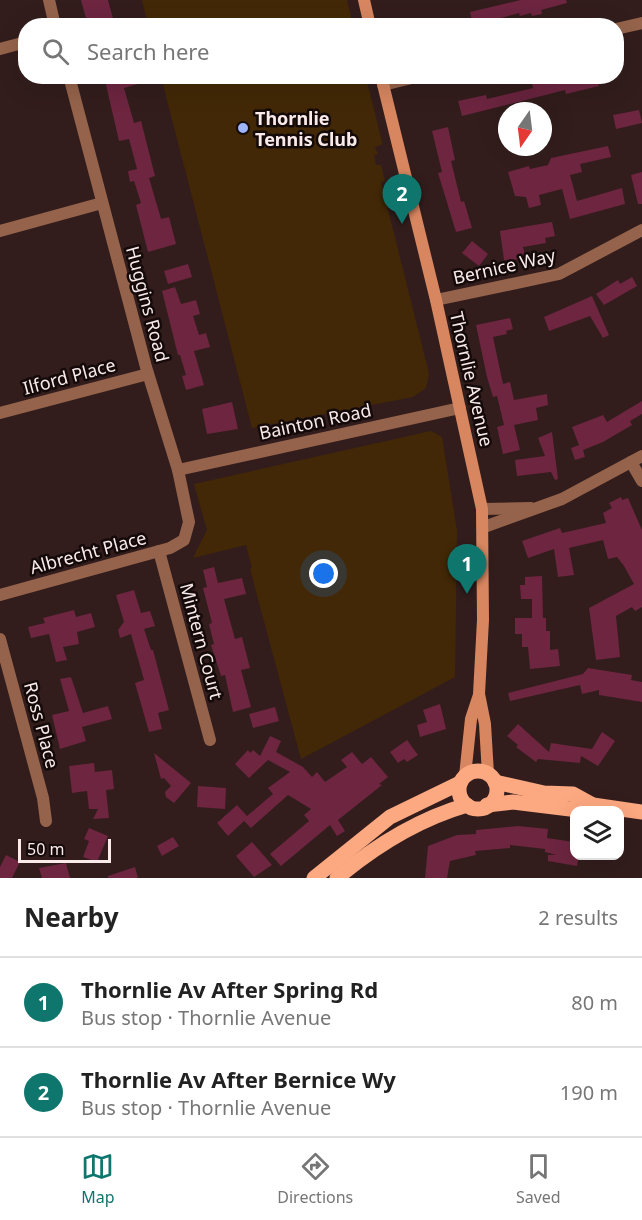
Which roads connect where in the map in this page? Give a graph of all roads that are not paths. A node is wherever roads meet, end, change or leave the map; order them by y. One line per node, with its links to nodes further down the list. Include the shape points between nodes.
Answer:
1 (49, 0): 3 (street)
2 (364, 0): 4 (main road)
3 (53, 18)
4 (368, 18)
5 (642, 23): 6 (street)
6 (624, 27)
7 (18, 44): 8 (street)
8 (0, 49)
9 (71, 84): 11 (street, Huggins Road)
10 (383, 84): 14 (main road, Thornlie Avenue)
11 (102, 203): 13 (street); 15 (street, Huggins Road)
12 (642, 230): 14 (street, Bernice Way, via 559,274)
13 (0, 231)
14 (436, 300): 16 (main road, Thornlie Avenue)
15 (148, 374): 17 (street, Ilford Place); 19 (street, Huggins Road)
16 (460, 408): 19 (street, Bainton Road); 22 (main road, Thornlie Avenue)
17 (0, 413)
18 (637, 459): 20 (street); 21 (street)
19 (178, 470): 24 (street, Huggins Road, via 189,522)
20 (642, 481)
21 (541, 508): 22 (street); 23 (street)
22 (482, 509): 23 (main road, Thornlie Avenue)
23 (484, 527): 28 (main road, Thornlie Avenue)
24 (184, 540): 25 (street, Albrecht Place)
25 (159, 551): 26 (street, Albrecht Place); 29 (street, Mintern Court)
26 (0, 595)
27 (0, 639): 36 (street, Ross Place)
28 (479, 694): 30 (main road, Thornlie Avenue); 31 (main road, Thornlie Avenue, via 471,719)
29 (210, 740)
30 (492, 778): 31 (main road, via 476,771); 33 (main road, via 543,793 573,794); 34 (main road, via 495,798)
31 (463, 779): 32 (main road, via 460,795); 37 (main road, via 390,817)
32 (467, 805): 34 (main road); 38 (main road, via 392,837)
33 (593, 805): 34 (main road, via 570,809 513,802); 35 (main road)
34 (488, 806)
35 (642, 812)
36 (46, 821)
37 (314, 878)
38 (337, 878)

